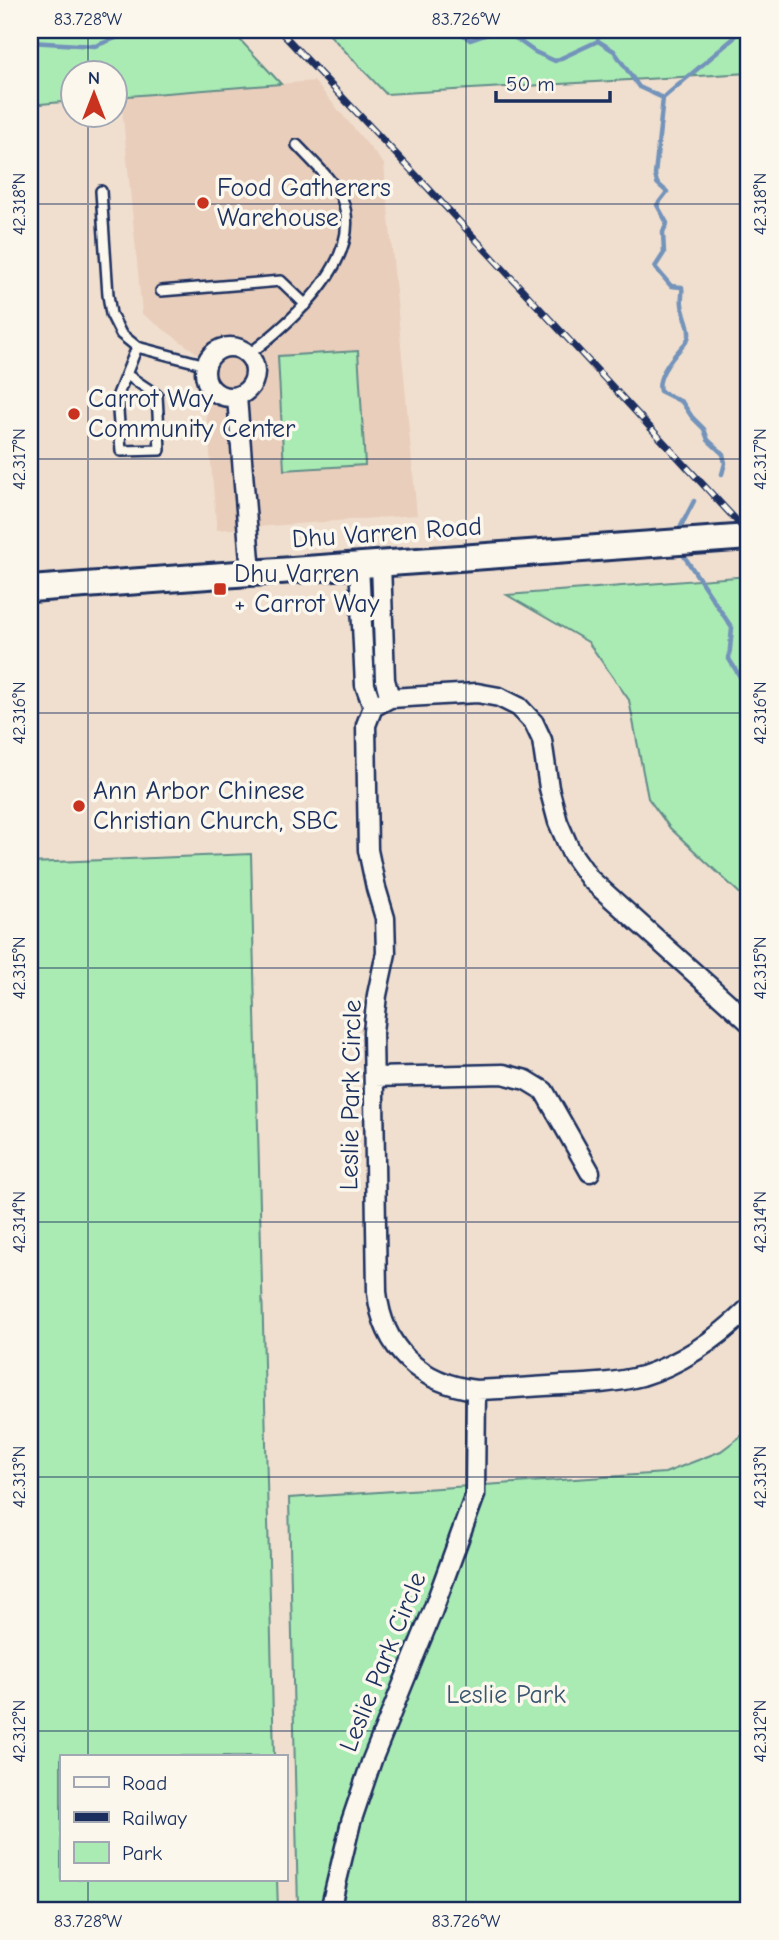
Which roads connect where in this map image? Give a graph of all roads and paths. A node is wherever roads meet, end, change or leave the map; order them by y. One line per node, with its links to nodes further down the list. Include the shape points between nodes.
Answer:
1 (298, 145): 4 (lane, via 341,198 345,215 345,236 336,263)
2 (101, 191): 5 (lane, via 111,314 121,334)
3 (162, 291): 4 (lane, via 281,281)
4 (306, 305): 6 (lane)
5 (138, 347): 7 (lane); 8 (lane)
6 (248, 355): 7 (street, via 223,348); 9 (street, via 255,366 254,382)
7 (206, 365): 9 (street, via 210,387 222,396)
8 (127, 375): 8 (lane, via 117,397 121,452 160,450 157,395)
9 (237, 397): 12 (street)
10 (749, 537): 11 (main road, Dhu Varren Road)
11 (370, 564): 12 (main road, Dhu Varren Road); 14 (street); 15 (street, Leslie Park Circle)
12 (251, 573): 13 (main road, Dhu Varren Road)
13 (30, 589)
14 (384, 647): 15 (street); 16 (street)
15 (363, 648): 17 (street, Leslie Park Circle, via 365,685)
16 (390, 698): 17 (street); 18 (street, via 477,693 519,707 542,740 558,822 584,872)
17 (373, 707): 19 (street, Leslie Park Circle, via 366,725 368,849 385,918 386,953 373,1032)
18 (749, 1022)
19 (374, 1077): 20 (street, via 503,1074 526,1080 544,1091); 22 (street, Leslie Park Circle, via 381,1316 396,1347 422,1373)
20 (590, 1172)
21 (749, 1307): 22 (street, Leslie Park Circle, via 705,1346 641,1376)
22 (476, 1390): 23 (street, Leslie Park Circle, via 475,1495 372,1760)
23 (330, 1908): 24 (lane)
24 (429, 1910)

